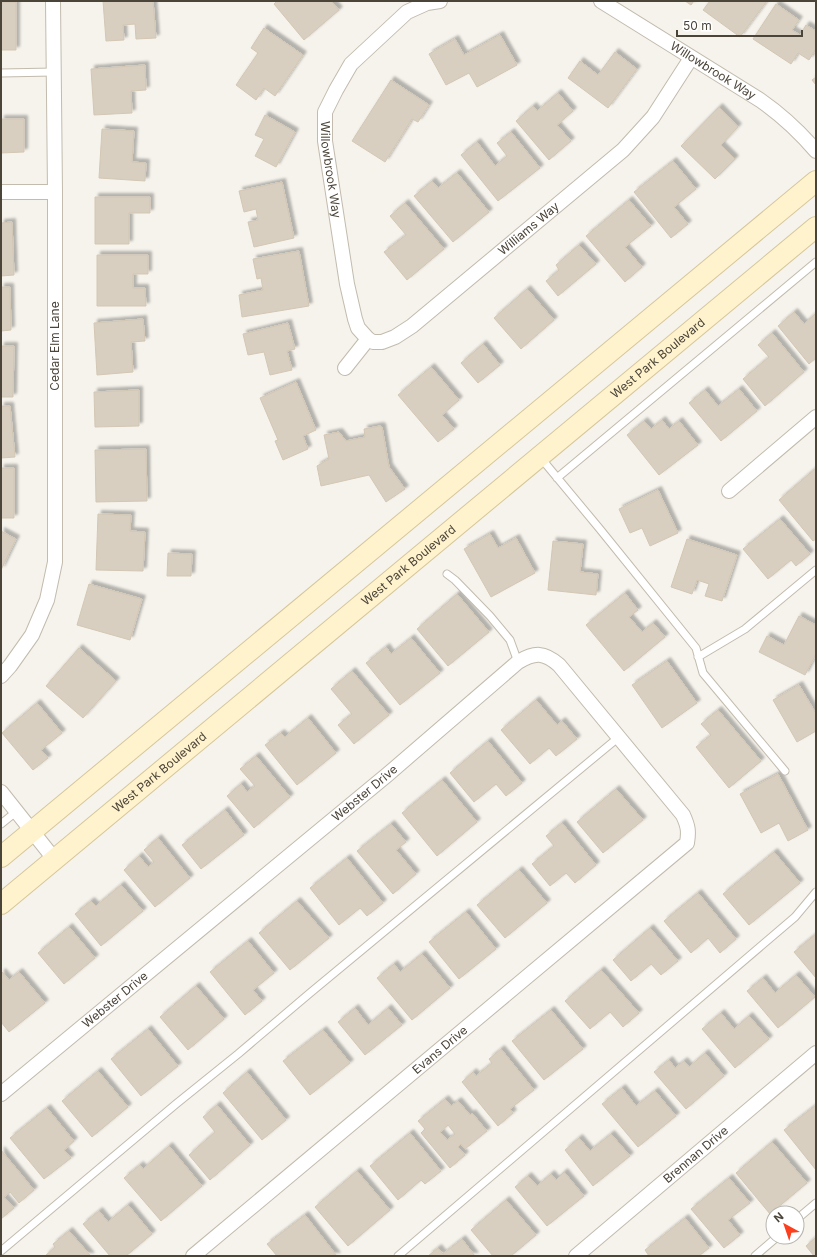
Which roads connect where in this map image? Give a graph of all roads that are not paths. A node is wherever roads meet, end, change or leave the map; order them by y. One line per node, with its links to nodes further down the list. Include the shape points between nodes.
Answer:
1 (53, 1): 5 (street, Cedar Elm Lane)
2 (440, 1): 13 (street, Willowbrook Way, via 427,2 407,12 351,64 325,112 325,141 347,284 358,328)
3 (601, 1): 4 (street, Willowbrook Way)
4 (691, 58): 7 (street, Willowbrook Way, via 779,113); 13 (street, Williams Way, via 653,117 623,150 412,326 382,342)
5 (54, 72): 6 (lane); 10 (street, Cedar Elm Lane)
6 (1, 73)
7 (816, 151)
8 (816, 181): 29 (main road)
9 (1, 192): 10 (street)
10 (55, 192): 23 (street, Cedar Elm Lane, via 55,562 47,600 32,635)
11 (816, 227): 16 (main road, West Park Boulevard)
12 (816, 262): 17 (lane)
13 (368, 339): 14 (street)
14 (345, 368)
15 (816, 417): 18 (street)
16 (540, 456): 17 (lane); 32 (main road, West Park Boulevard)
17 (557, 478): 21 (lane, via 696,648)
18 (729, 491)
19 (816, 570): 21 (lane, via 746,629)
20 (447, 574): 22 (lane, via 490,616 510,640)
21 (698, 657): 25 (lane, via 703,673)
22 (518, 662): 24 (street, Webster Drive, via 540,654 551,658); 36 (street, Webster Drive, via 387,775)
23 (1, 676)
24 (619, 737): 30 (street, Webster Drive, via 683,815 689,833); 40 (lane)
25 (785, 771)
26 (1, 792): 27 (street)
27 (17, 811): 28 (lane); 29 (street)
28 (1, 824)
29 (32, 832): 31 (main road); 32 (street)
30 (687, 843): 41 (street, Evans Drive)
31 (1, 857)
32 (55, 860): 34 (main road, West Park Boulevard)
33 (816, 892): 42 (lane, via 795,917)
34 (1, 904)
35 (816, 1053): 43 (street, Brennan Drive)
36 (1, 1094)
37 (816, 1203): 38 (lane)
38 (805, 1213)
39 (768, 1245): 44 (lane)
40 (1, 1251)
41 (193, 1256)
42 (398, 1256)
43 (576, 1256)
44 (755, 1256)

